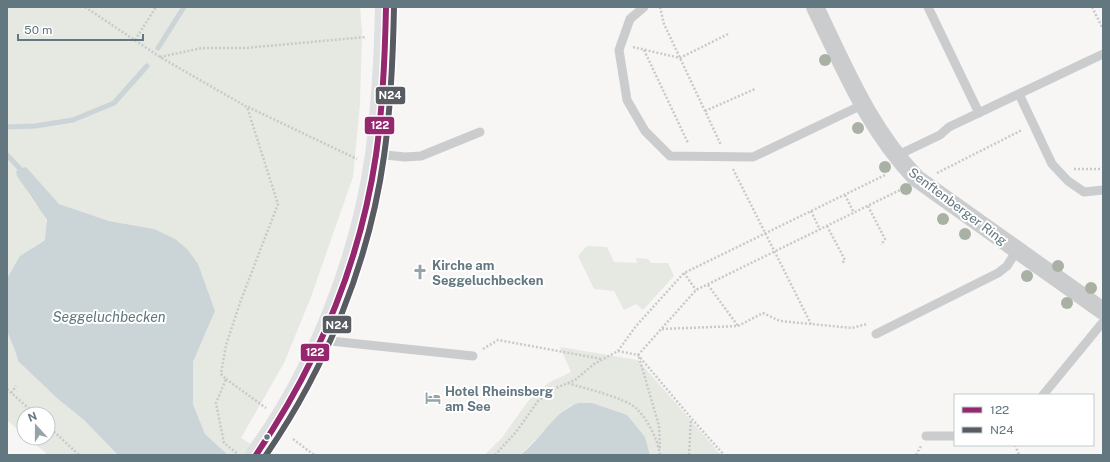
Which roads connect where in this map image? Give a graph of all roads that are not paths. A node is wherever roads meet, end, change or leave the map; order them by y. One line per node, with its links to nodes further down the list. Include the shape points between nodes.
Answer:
1 (386, 7): 11 (street)
2 (644, 7): 7 (lane, via 630,19 619,50 627,100 646,131 670,156 753,157)
3 (815, 7): 7 (street, Senftenberger Ring)
4 (928, 7): 8 (lane)
5 (1103, 54): 6 (lane)
6 (1019, 94): 8 (lane); 12 (lane, via 1057,170 1084,192)
7 (862, 105): 10 (street, Senftenberger Ring)
8 (979, 113): 10 (lane)
9 (480, 132): 11 (lane, via 421,156)
10 (896, 156): 13 (street, Senftenberger Ring, via 916,178)
11 (366, 157): 17 (street, via 364,214 348,270)
12 (1103, 190)
13 (1017, 250): 14 (street, Senftenberger Ring); 16 (lane, via 1007,266 998,273)
14 (1103, 311)
15 (1103, 322): 19 (lane)
16 (876, 334)
17 (322, 340): 18 (lane); 22 (street, via 295,392)
18 (473, 356)
19 (1044, 394)
20 (926, 436): 21 (lane)
21 (954, 436)
22 (260, 449)

